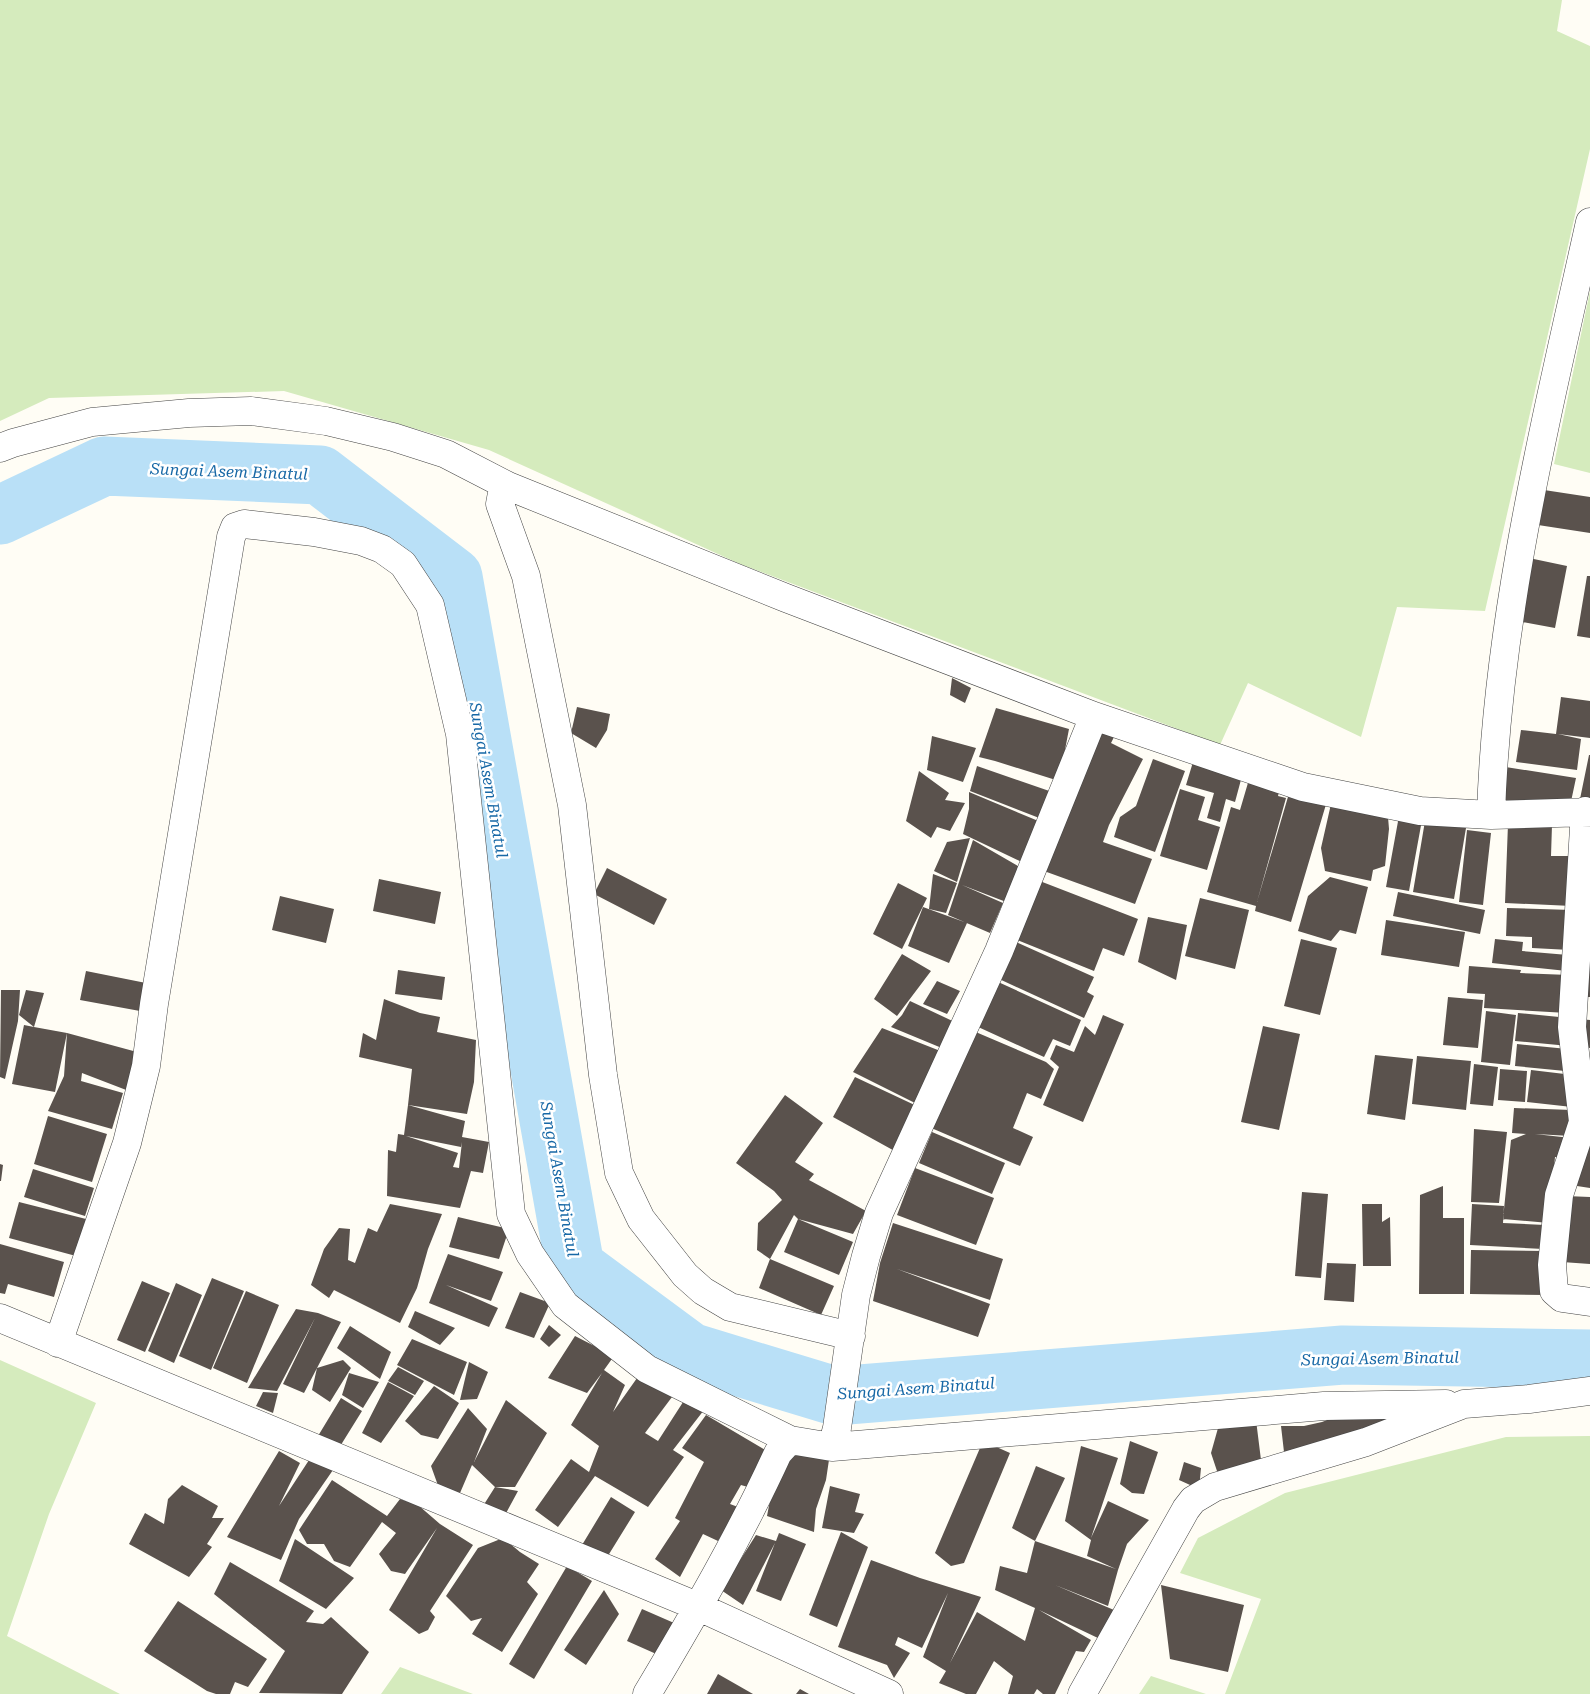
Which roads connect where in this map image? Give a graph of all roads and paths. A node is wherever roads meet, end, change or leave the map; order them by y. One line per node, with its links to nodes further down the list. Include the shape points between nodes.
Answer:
1 (1590, 222): 6 (street, via 1535,470 1503,658 1492,765)
2 (0, 448): 3 (street, via 92,422 252,411 326,421 394,436 446,454)
3 (508, 486): 4 (street, via 786,598); 10 (street, via 502,493 500,504 526,576 572,805 603,1075 619,1173 641,1219 685,1275 703,1291 730,1306)
4 (1094, 716): 6 (street, via 1303,786 1420,811); 10 (street, via 999,951 879,1213 856,1295)
5 (1587, 811): 6 (street); 7 (street, via 1572,1027)
6 (1491, 815)
7 (1586, 1123): 8 (street, via 1559,1195 1552,1265 1554,1291 1562,1298)
8 (1590, 1302)
9 (0, 1318): 11 (street)
10 (850, 1340): 14 (street)
11 (58, 1343): 15 (street, via 127,1143 146,1066 231,537 235,528 244,524 314,532 361,541 382,549 403,564 430,606 460,734 511,1214 530,1254 565,1305 647,1369); 16 (street)
12 (1590, 1391): 13 (street)
13 (1464, 1404): 14 (street, via 1324,1406); 19 (street, via 1366,1442 1214,1487 1194,1500)
14 (834, 1437): 15 (street)
15 (790, 1440): 16 (street, via 778,1453 758,1497)
16 (698, 1607): 17 (street); 18 (street)
17 (647, 1694)
18 (888, 1694)
19 (1082, 1694)

